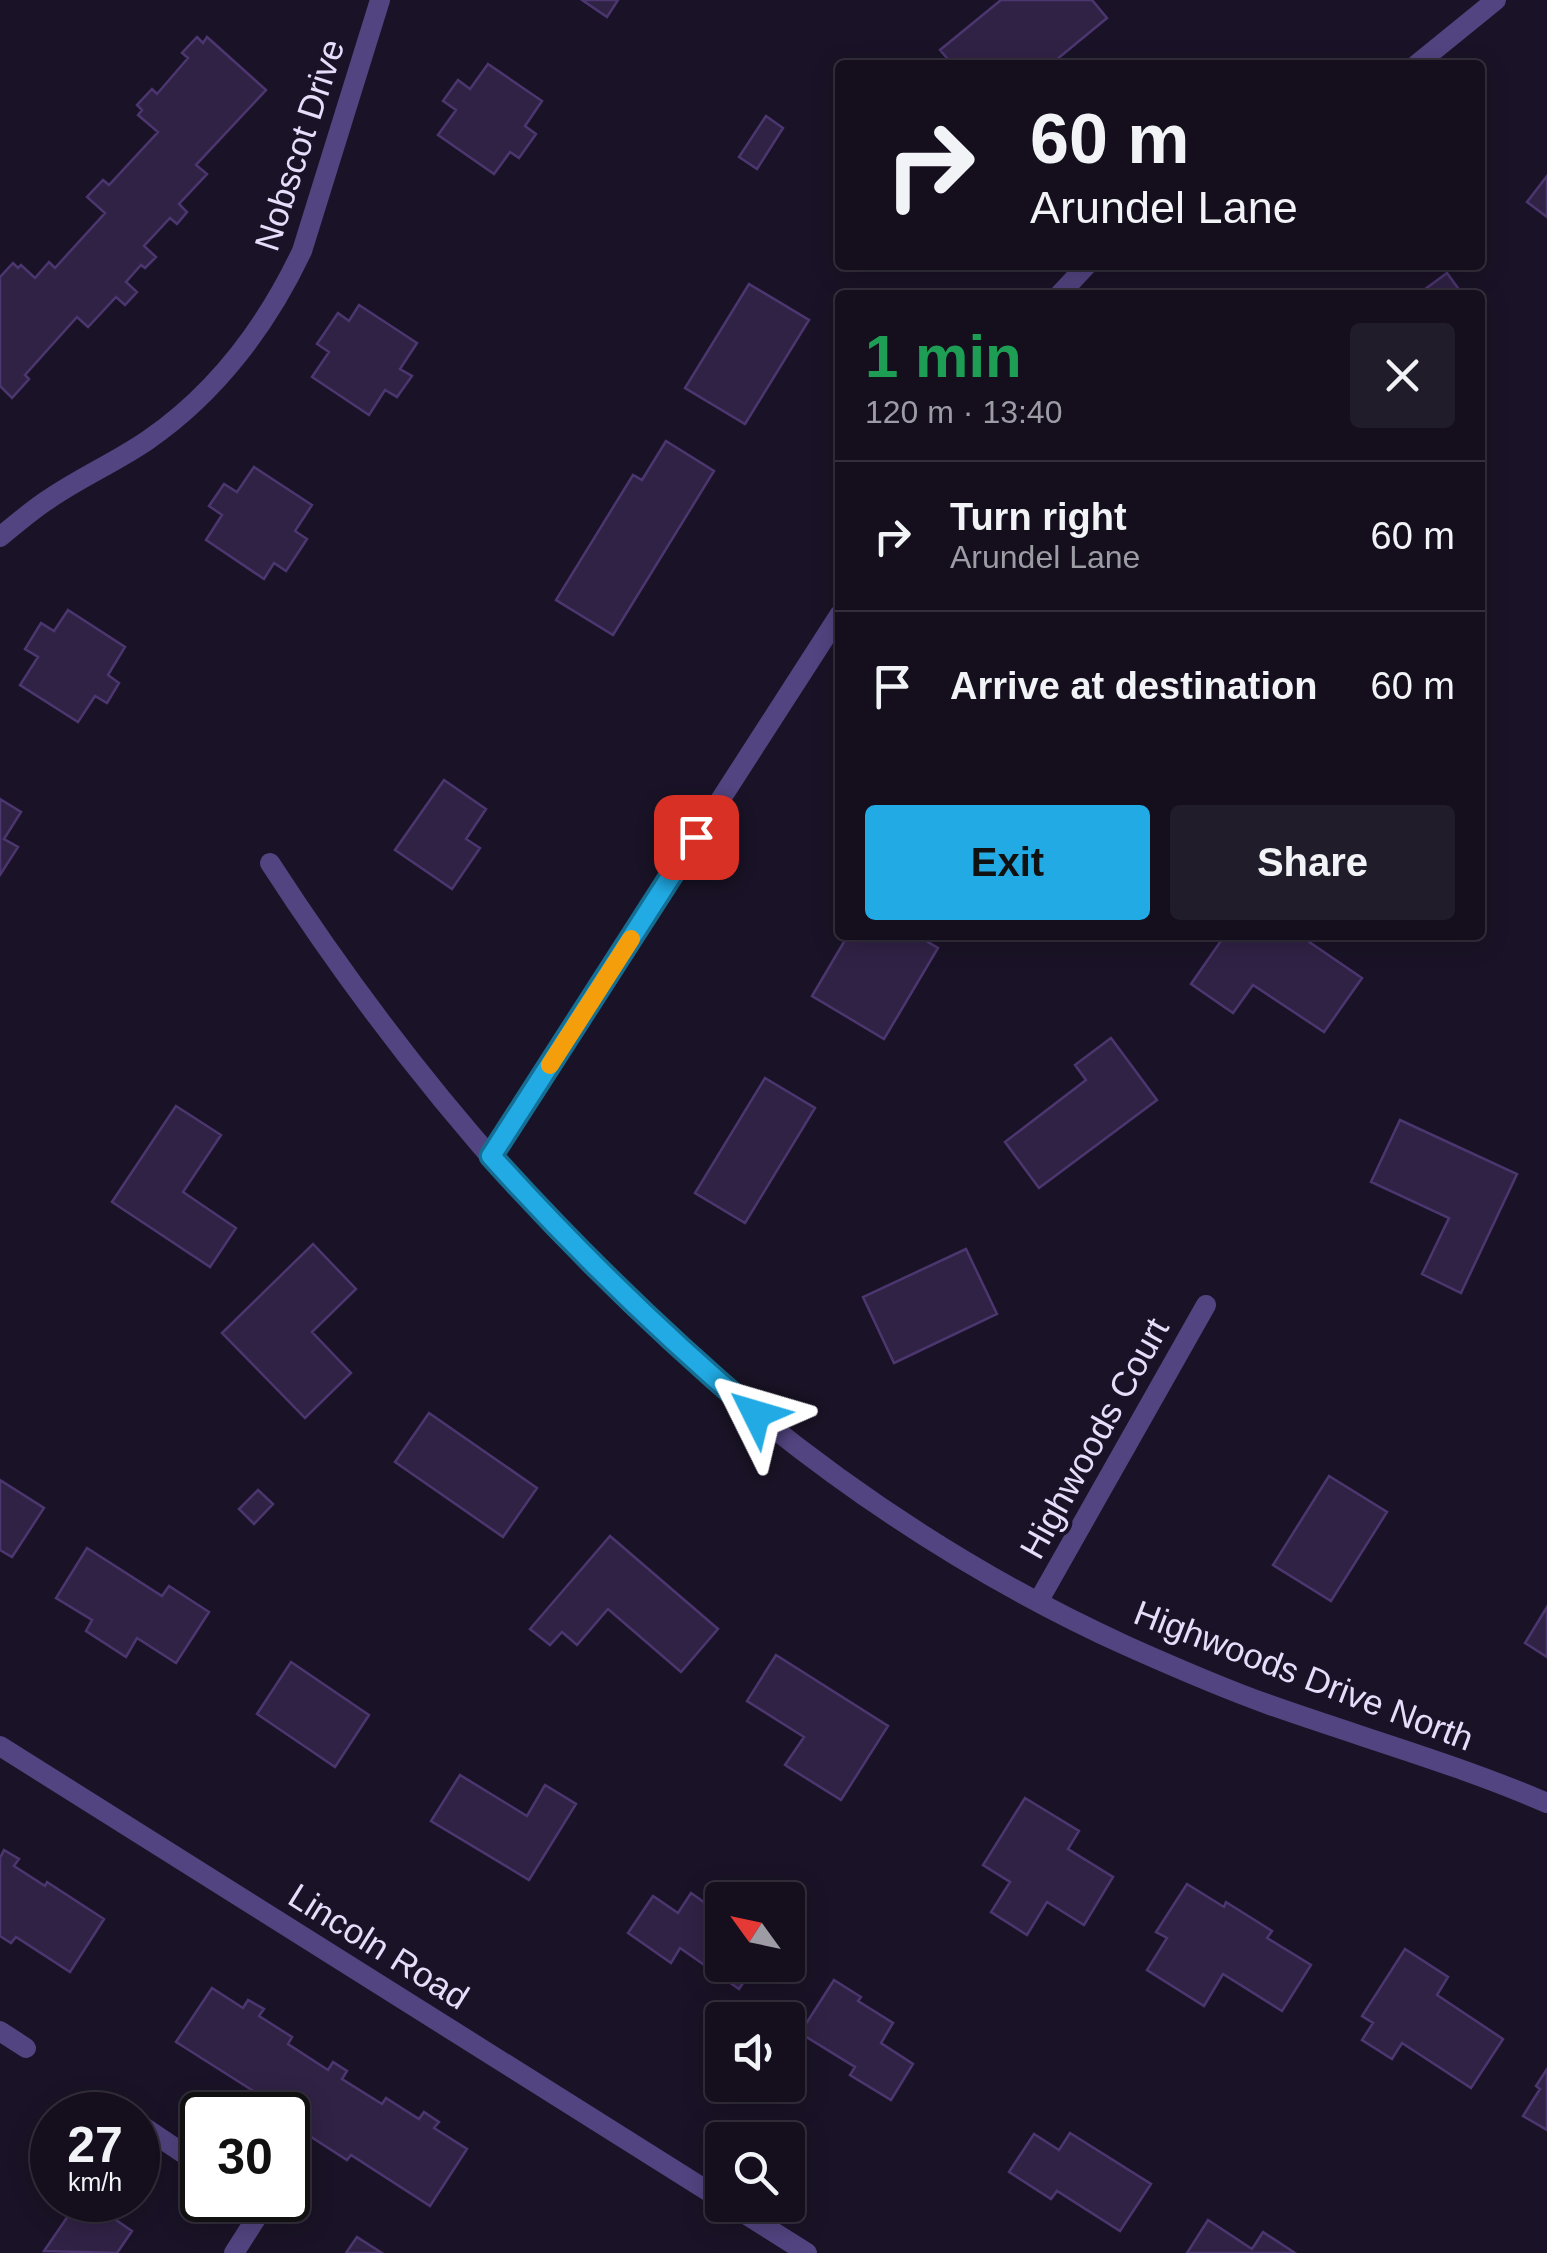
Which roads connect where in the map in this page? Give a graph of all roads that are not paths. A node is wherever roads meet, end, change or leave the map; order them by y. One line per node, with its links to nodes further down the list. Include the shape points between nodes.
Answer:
1 (380, 0): 6 (street, Nobscot Drive, via 302,251 243,350 161,430 47,499)
2 (1496, 0): 3 (street)
3 (1422, 60)
4 (1082, 270): 5 (street)
5 (1064, 290)
6 (0, 536)
7 (835, 622): 9 (street)
8 (270, 863): 9 (street, Highwoods Drive North, via 397,1043)
9 (491, 1156): 11 (street, Highwoods Drive North, via 618,1289 771,1426 878,1505)
10 (1206, 1305): 11 (street, Highwoods Court)
11 (1038, 1602): 13 (street, Highwoods Drive North, via 1266,1704)
12 (0, 1746): 16 (street, Lincoln Road)
13 (1547, 1803)
14 (0, 2031): 15 (street)
15 (26, 2048)
16 (705, 2189)
17 (254, 2222): 19 (street)
18 (758, 2222): 20 (street)
19 (234, 2253)
20 (807, 2253)

